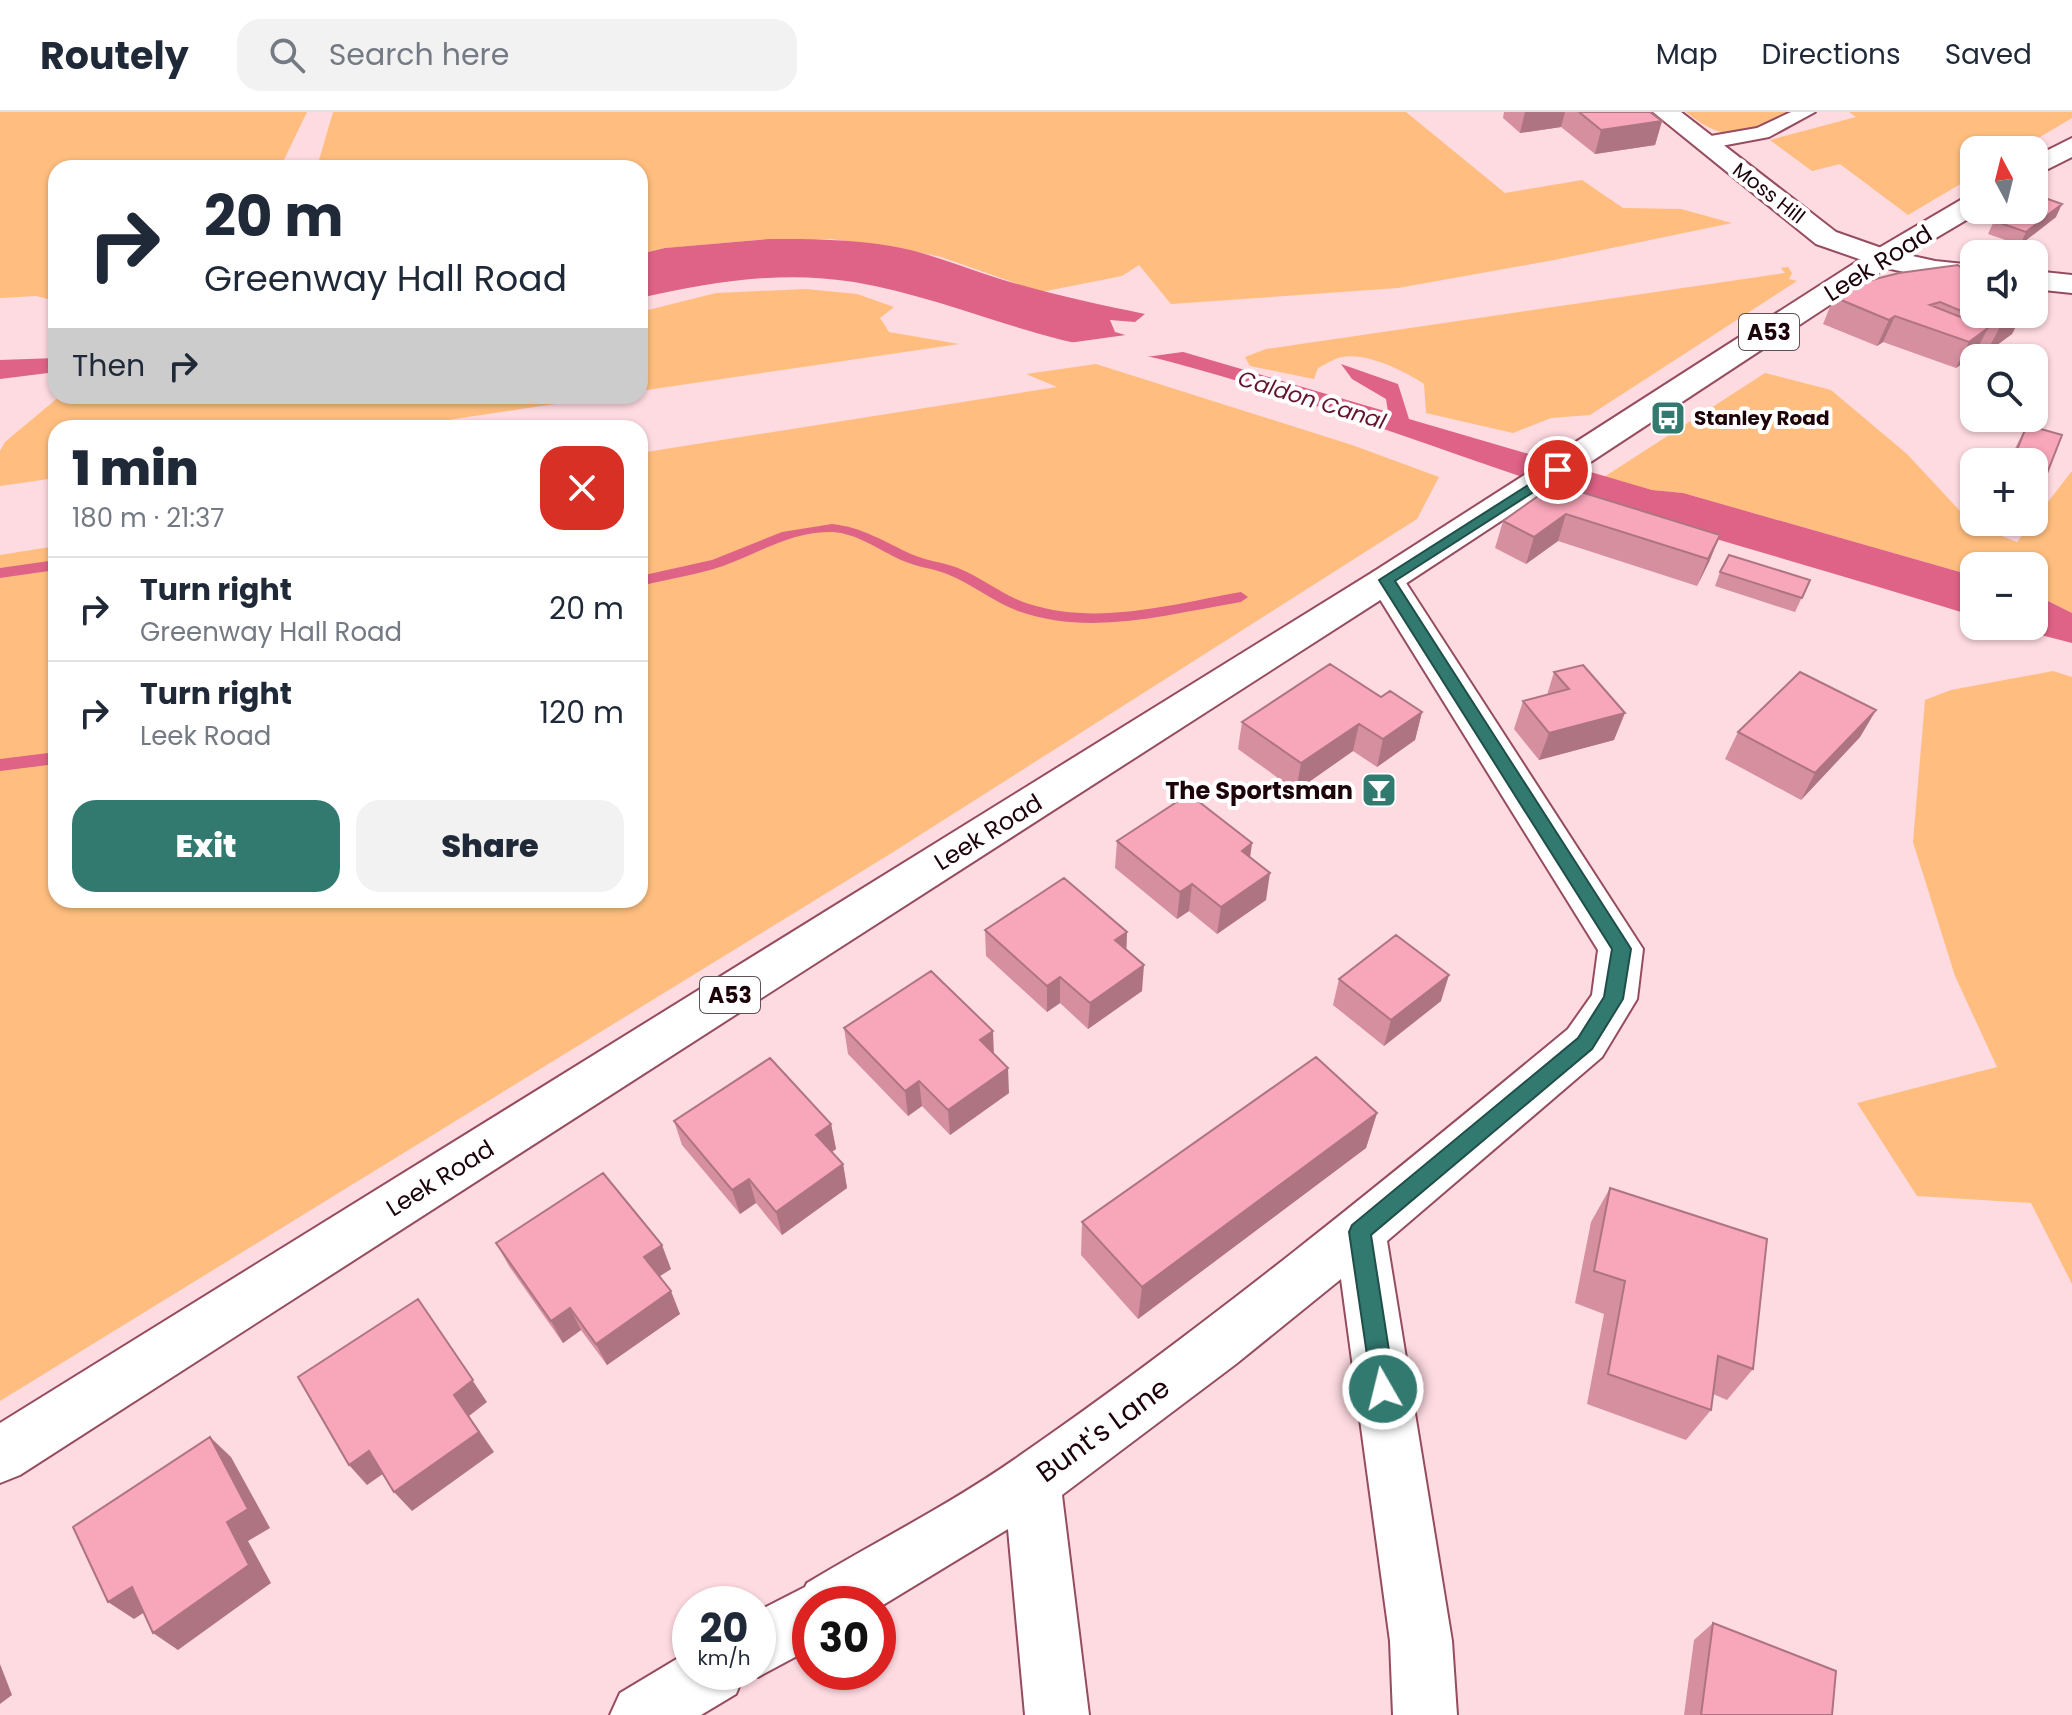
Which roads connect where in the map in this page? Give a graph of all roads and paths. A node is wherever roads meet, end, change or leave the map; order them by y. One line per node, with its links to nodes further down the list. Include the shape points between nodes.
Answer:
1 (1665, 112): 3 (main road, Moss Hill)
2 (1806, 112): 3 (lane, via 1762,133)
3 (1705, 143): 7 (main road, Moss Hill, via 1826,238)
4 (2072, 146): 5 (main road)
5 (2048, 160)
6 (1960, 212): 7 (main road, Leek Road / A53)
7 (1882, 258): 8 (main road); 11 (main road, Leek Road / A53)
8 (1960, 273)
9 (2048, 281): 10 (main road)
10 (2072, 284)
11 (1386, 580): 12 (main road, Bunt's Lane, via 1621,949 1614,999 1585,1043); 13 (main road, Leek Road / A53)
12 (1360, 1232): 14 (main road, Bunt's Lane); 19 (main road, via 1421,1641)
13 (0, 1455)
14 (1032, 1482): 15 (main road, Bunt's Lane); 18 (main road)
15 (858, 1586)
16 (684, 1690): 17 (main road)
17 (642, 1715)
18 (1057, 1715)
19 (1425, 1715)

